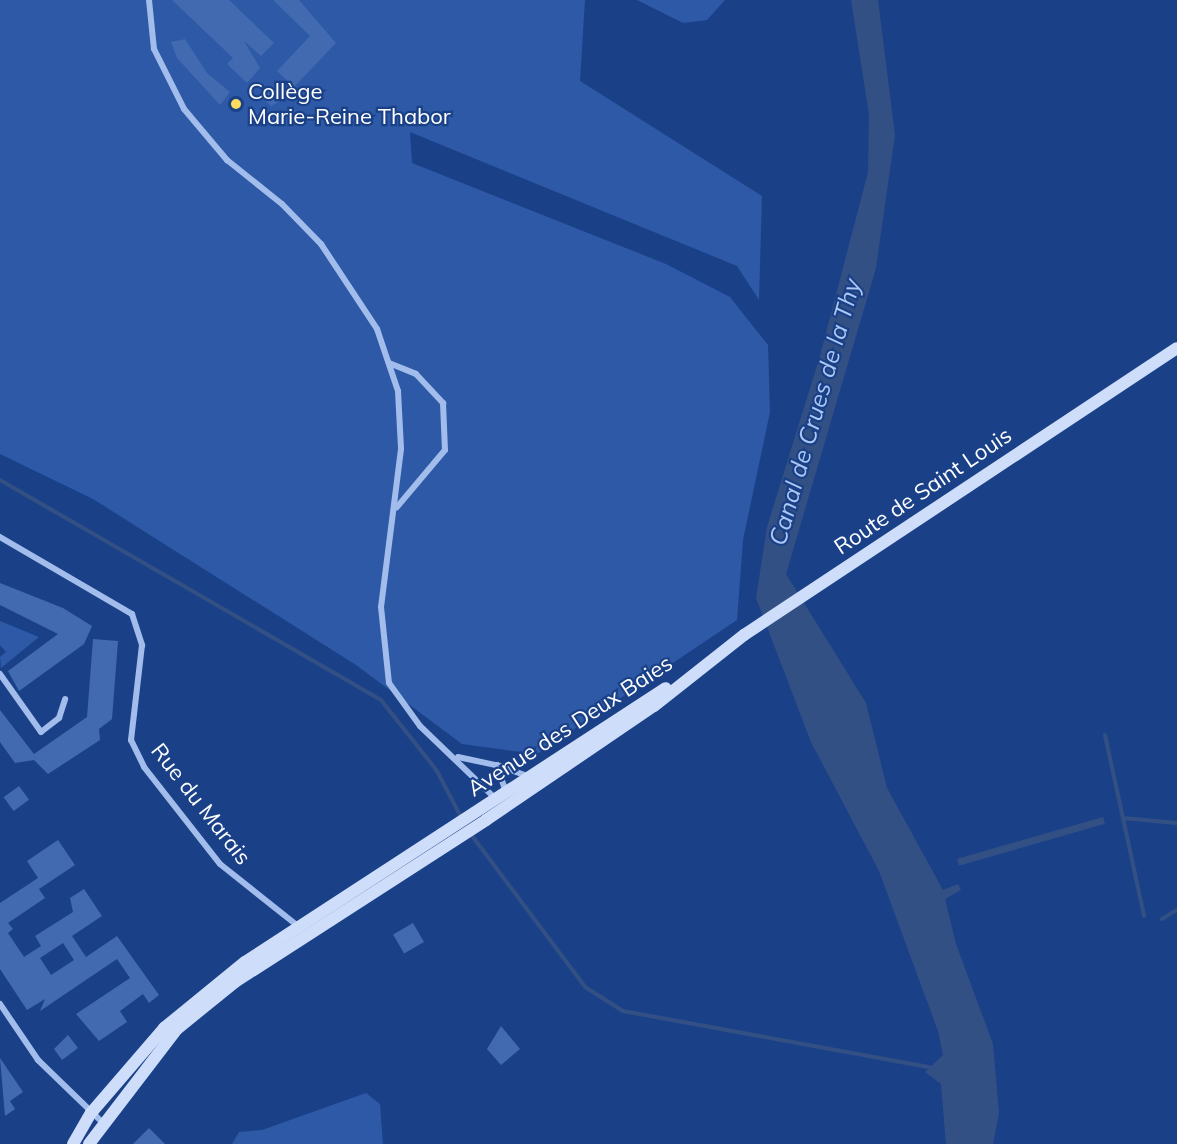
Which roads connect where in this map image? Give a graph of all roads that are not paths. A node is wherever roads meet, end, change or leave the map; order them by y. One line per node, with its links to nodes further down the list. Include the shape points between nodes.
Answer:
1 (145, 2): 3 (street, via 154,49 184,109 227,160 282,204 321,244 376,329)
2 (1177, 348): 6 (main road, Route de Saint Louis)
3 (388, 363): 4 (street, via 398,391); 4 (street, via 416,374 443,403 445,450)
4 (397, 507): 9 (street, via 381,607 389,683 420,726)
5 (0, 537): 15 (street, Rue du Marais, via 132,614 142,645 131,740 144,767 220,864)
6 (693, 672): 11 (main road, Avenue des Deux Baies); 13 (main road, Avenue des Deux Baies, via 654,706)
7 (0, 674): 8 (street, via 41,732 59,718)
8 (64, 699)
9 (458, 757): 10 (street); 13 (street)
10 (497, 765): 11 (street); 12 (street)
11 (528, 776): 12 (main road, Avenue des Deux Baies)
12 (506, 791): 13 (main road, Avenue des Deux Baies)
13 (499, 803): 14 (main road, Avenue des Deux Baies)
14 (483, 814): 15 (main road, Avenue des Deux Baies, via 449,828); 18 (main road, Avenue des Deux Baies, via 457,838 235,982 177,1029)
15 (298, 927): 17 (main road, Avenue des Deux Baies, via 164,1028)
16 (0, 1004): 17 (street, via 38,1060)
17 (91, 1113): 18 (street); 19 (main road, Avenue des Deux Baies)
18 (102, 1122): 20 (main road, Avenue des Deux Baies)
19 (73, 1144)
20 (89, 1144)

